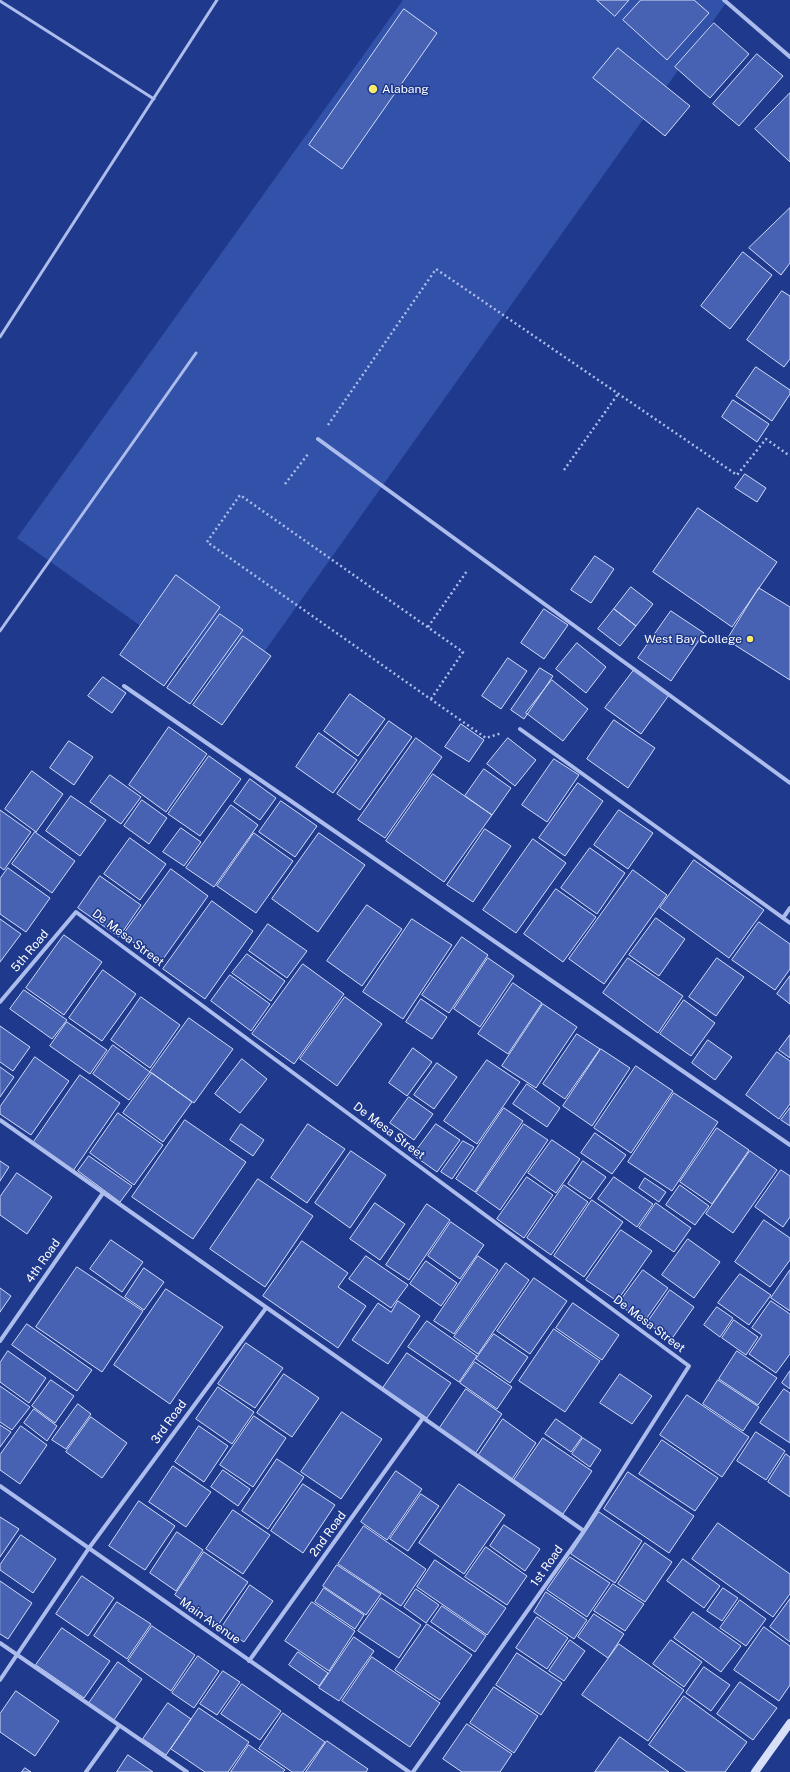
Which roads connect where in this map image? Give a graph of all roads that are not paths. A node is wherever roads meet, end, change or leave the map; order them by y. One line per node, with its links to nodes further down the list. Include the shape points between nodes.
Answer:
1 (217, 0): 5 (lane)
2 (724, 0): 4 (street)
3 (0, 1): 5 (lane)
4 (790, 57)
5 (154, 99): 6 (lane)
6 (0, 337)
7 (196, 353): 9 (lane)
8 (318, 439): 12 (street)
9 (0, 631)
10 (124, 686): 19 (street)
11 (520, 729): 15 (street)
12 (790, 783)
13 (790, 908): 15 (street)
14 (76, 912): 17 (street, 5th Road); 23 (street, De Mesa Street)
15 (783, 918): 16 (street)
16 (790, 923)
17 (0, 1002)
18 (0, 1120): 20 (street)
19 (790, 1145)
20 (103, 1193): 21 (street); 22 (street, 4th Road)
21 (266, 1308): 24 (street); 27 (street, 3rd Road)
22 (0, 1341)
23 (689, 1366): 26 (street, 1st Road)
24 (423, 1418): 26 (street); 30 (street, 2nd Road)
25 (0, 1486): 27 (street, Main Avenue)
26 (584, 1531): 37 (street, 1st Road)
27 (89, 1548): 29 (street, 3rd Road); 30 (street, Main Avenue)
28 (0, 1643): 29 (street)
29 (17, 1656): 31 (street, 3rd Road); 33 (street)
30 (249, 1661): 36 (street, Main Avenue)
31 (0, 1680)
32 (790, 1723): 38 (main road)
33 (119, 1726): 34 (street); 35 (street)
34 (86, 1772)
35 (187, 1772)
36 (409, 1772)
37 (413, 1772)
38 (755, 1772)

